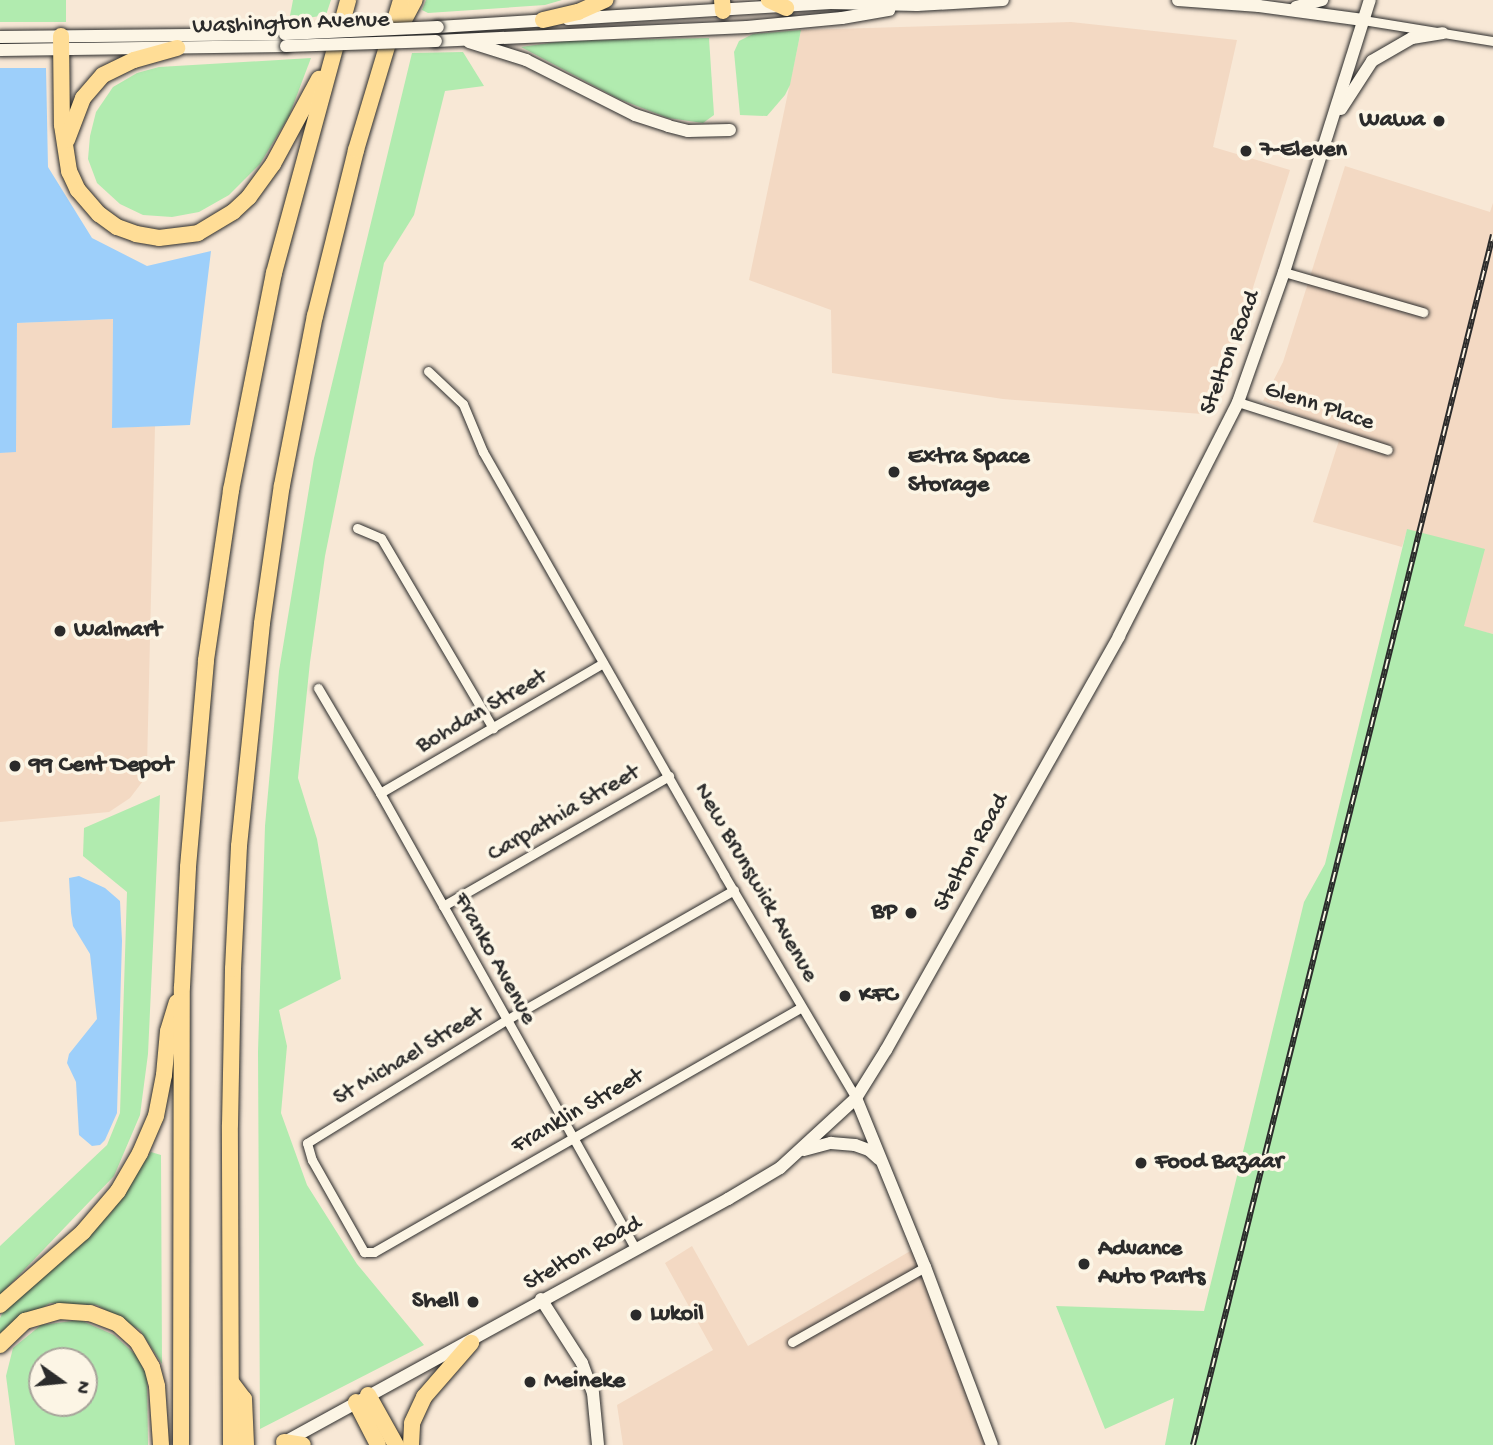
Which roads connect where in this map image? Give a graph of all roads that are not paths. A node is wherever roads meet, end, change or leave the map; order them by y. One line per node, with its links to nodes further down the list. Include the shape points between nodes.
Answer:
1 (348, 0): 27 (highway)
2 (401, 0): 26 (highway)
3 (415, 0): 26 (highway)
4 (605, 0): 15 (highway)
5 (769, 0): 13 (highway)
6 (1003, 0): 12 (main road, Washington Avenue)
7 (1178, 0): 10 (main road)
8 (1322, 0): 14 (main road)
9 (1370, 0): 16 (main road, Stelton Road)
10 (1259, 3): 14 (main road)
11 (723, 5): 13 (main road, Washington Avenue); 15 (main road, Washington Avenue)
12 (917, 5): 13 (main road, Washington Avenue, via 831,3); 20 (main road, Washington Avenue, via 747,27)
13 (786, 8)
14 (1283, 9): 16 (main road)
15 (543, 20): 18 (main road, Washington Avenue)
16 (1363, 20): 17 (street); 28 (main road, Stelton Road)
17 (1443, 33): 22 (street); 28 (main road, via 1412,38 1372,61)
18 (437, 34): 20 (main road, Washington Avenue); 21 (main road, Washington Avenue, bridge)
19 (0, 37): 23 (main road, Washington Avenue)
20 (459, 38): 29 (main road, via 526,60 668,127)
21 (285, 40): 23 (main road, Washington Avenue); 24 (main road, Washington Avenue)
22 (1493, 41)
23 (62, 43): 24 (main road, Washington Avenue); 25 (main road, Washington Avenue); 30 (highway)
24 (177, 48): 30 (highway, via 117,66 97,80 77,109)
25 (0, 50)
26 (384, 52): 59 (highway, via 315,316 280,499 255,679 232,982)
27 (329, 64): 30 (highway, via 262,181 233,212 198,233 159,238 117,226 78,190); 44 (highway, via 274,273 229,503 197,750)
28 (1333, 121): 31 (main road, Stelton Road)
29 (730, 130)
30 (65, 149)
31 (1284, 272): 32 (street); 34 (main road, Stelton Road)
32 (1423, 312)
33 (428, 371): 37 (street, New Brunswick Avenue, via 463,404 483,452)
34 (1238, 402): 35 (street, Glenn Place); 47 (main road, Stelton Road, via 1119,636)
35 (1388, 450)
36 (357, 528): 39 (street, via 381,538)
37 (604, 663): 39 (street, Bohdan Street); 40 (street, New Brunswick Avenue)
38 (318, 688): 41 (street, Franko Avenue)
39 (494, 729): 41 (street, Bohdan Street)
40 (669, 776): 42 (street, New Brunswick Avenue); 43 (street, Carpathia Street)
41 (380, 793): 43 (street, Franko Avenue)
42 (734, 890): 45 (street, New Brunswick Avenue); 46 (street, St Michael Street)
43 (443, 906): 46 (street, Franko Avenue)
44 (182, 987): 55 (highway, via 168,1031 156,1116 140,1153 118,1191 83,1232); 63 (highway)
45 (801, 1007): 47 (street, New Brunswick Avenue); 48 (street, Franklin Street)
46 (506, 1020): 48 (street, Franko Avenue); 52 (street, St Michael Street, via 307,1143 363,1252)
47 (856, 1098): 49 (main road, Stelton Road); 50 (main road, New Brunswick Avenue)
48 (572, 1137): 51 (street, Franko Avenue); 52 (street, Franklin Street)
49 (801, 1151): 50 (main road, via 831,1143 855,1145); 51 (main road, Stelton Road, via 728,1199)
50 (880, 1160): 53 (main road, New Brunswick Avenue)
51 (635, 1248): 54 (main road, Stelton Road)
52 (374, 1252)
53 (925, 1267): 56 (street); 71 (main road, New Brunswick Avenue)
54 (541, 1300): 57 (main road, Stelton Road); 70 (main road, via 582,1363 593,1393)
55 (0, 1305)
56 (792, 1342)
57 (471, 1343): 60 (main road, Stelton Road, via 434,1357); 69 (highway, via 424,1397 412,1423)
58 (0, 1345): 62 (highway, via 25,1321 59,1311 90,1313 118,1324 138,1341 152,1367)
59 (231, 1382): 64 (highway); 65 (highway, via 244,1399)
60 (362, 1399): 61 (main road, Stelton Road); 67 (highway); 68 (highway)
61 (282, 1444): 66 (highway)
62 (161, 1445)
63 (181, 1445)
64 (231, 1445)
65 (246, 1445)
66 (303, 1445)
67 (379, 1445)
68 (396, 1445)
69 (411, 1445)
70 (598, 1445)
71 (992, 1445)

